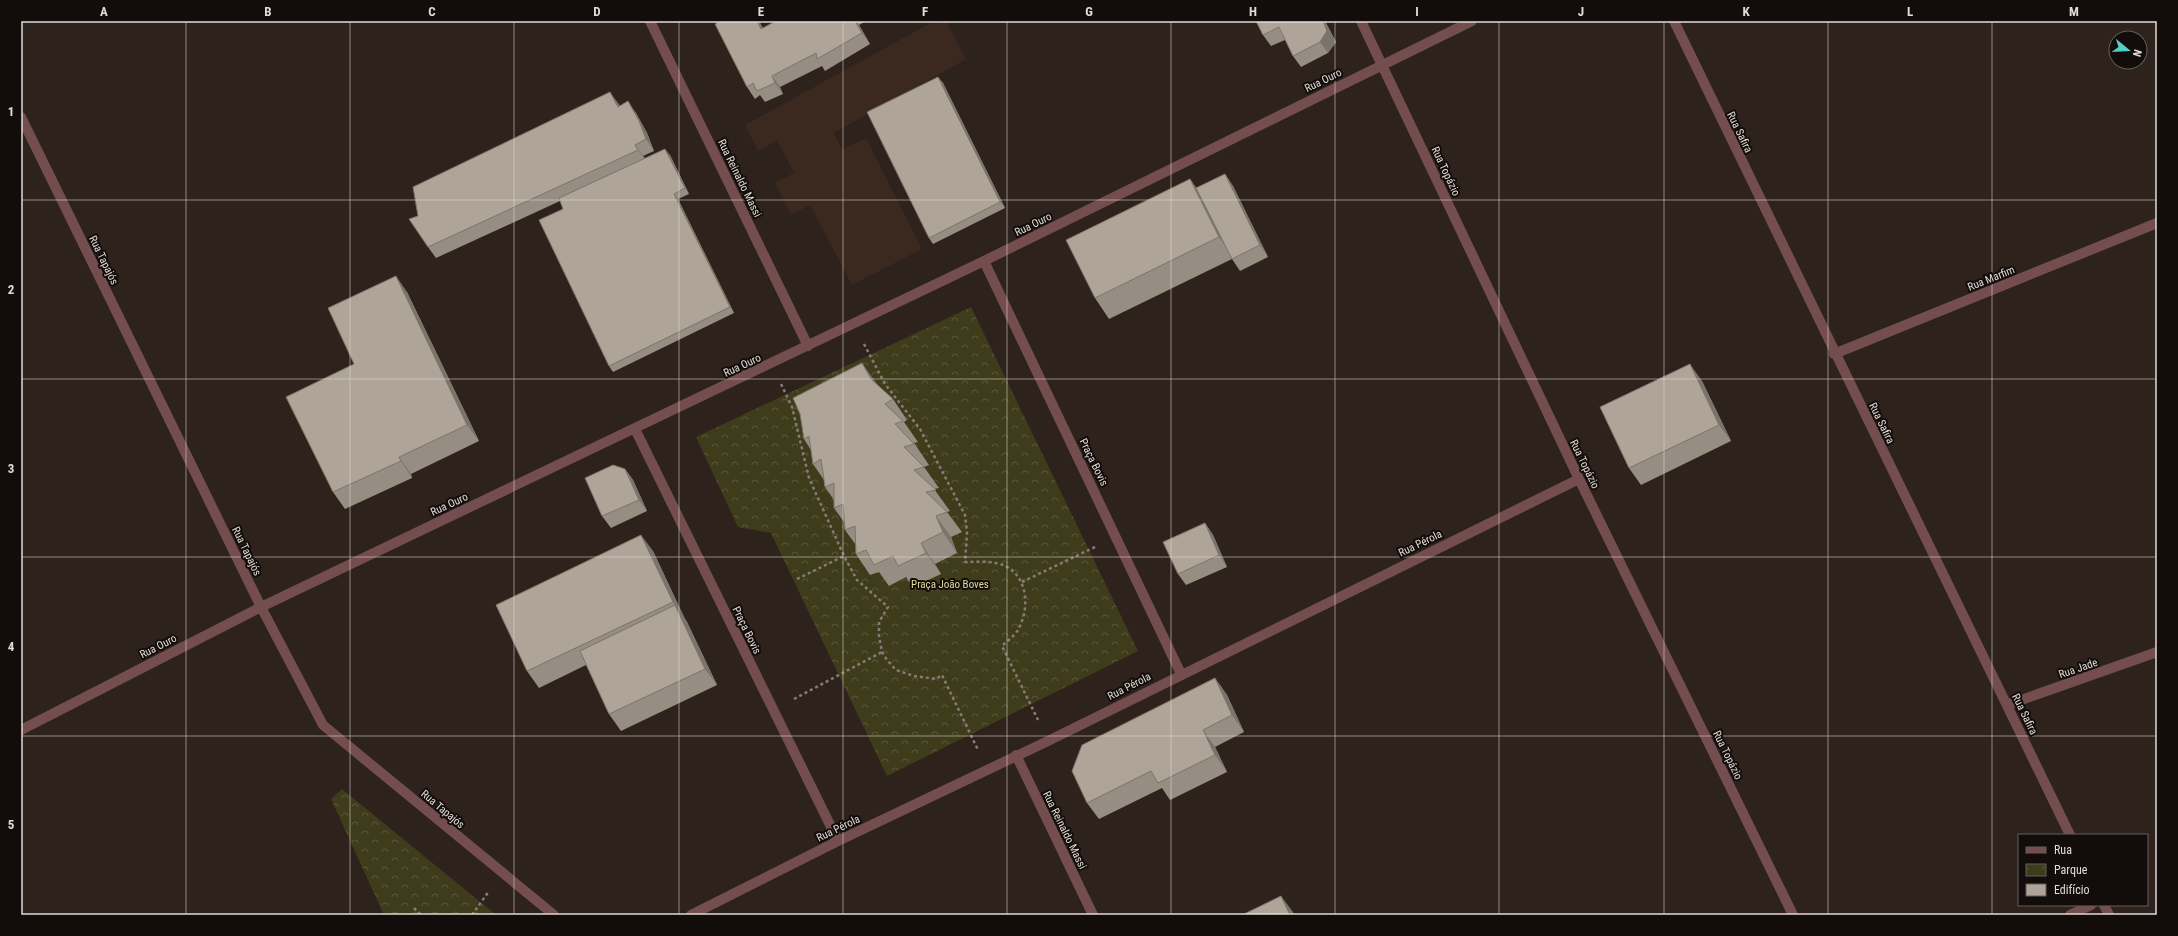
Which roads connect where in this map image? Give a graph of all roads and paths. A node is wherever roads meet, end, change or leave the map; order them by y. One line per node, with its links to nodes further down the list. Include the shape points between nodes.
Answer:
1 (650, 21): 10 (street, Rua Reinaldo Massi)
2 (1361, 21): 5 (street, Rua Topázio)
3 (1472, 21): 5 (street, Rua Ouro)
4 (1674, 21): 11 (street, Rua Safira)
5 (1382, 64): 8 (street, Rua Ouro); 14 (street, Rua Topázio)
6 (21, 117): 19 (street, Rua Tapajós)
7 (2157, 223): 11 (street, Rua Marfim)
8 (984, 261): 9 (street, Rua Ouro); 15 (street, Praça Bovis)
9 (853, 324): 10 (street, Rua Ouro); 18 (path, via 886,384 920,429 965,515 965,562 996,562 1006,566)
10 (808, 346): 12 (street, Rua Ouro)
11 (1834, 354): 23 (street, Rua Safira)
12 (772, 364): 13 (street, Rua Ouro); 16 (path, via 792,407 809,478)
13 (635, 429): 19 (street, Rua Ouro); 24 (street, Praça Bovis)
14 (1579, 479): 22 (street, Rua Pérola); 40 (street, Rua Topázio)
15 (1116, 537): 18 (path); 22 (street, Praça Bovis)
16 (844, 556): 17 (path); 20 (path, via 857,580 888,607 879,622)
17 (797, 579)
18 (1022, 582): 26 (path, via 1025,592 1025,613 1019,630 1002,646)
19 (261, 607): 25 (street, Rua Ouro); 31 (street, Rua Tapajós, via 323,725)
20 (882, 652): 24 (path); 28 (path, via 896,670 936,679 942,675)
21 (2157, 652): 23 (street, Rua Jade)
22 (1181, 674): 26 (street, Rua Pérola)
23 (2008, 705): 29 (street, Rua Safira)
24 (773, 710): 30 (street, Praça Bovis)
25 (21, 730)
26 (1048, 741): 27 (street, Rua Pérola)
27 (1016, 755): 28 (street, Rua Pérola); 39 (street, Rua Reinaldo Massi)
28 (988, 770): 30 (street, Rua Pérola)
29 (2070, 834)
30 (838, 841): 38 (street, Rua Pérola)
31 (502, 873): 36 (path); 37 (street, Rua Tapajós)
32 (2089, 906): 41 (street)
33 (2104, 906): 42 (street)
34 (414, 908): 35 (path)
35 (421, 915)
36 (472, 915)
37 (554, 915)
38 (691, 915)
39 (1093, 915)
40 (1793, 915)
41 (2070, 915)
42 (2109, 915)

